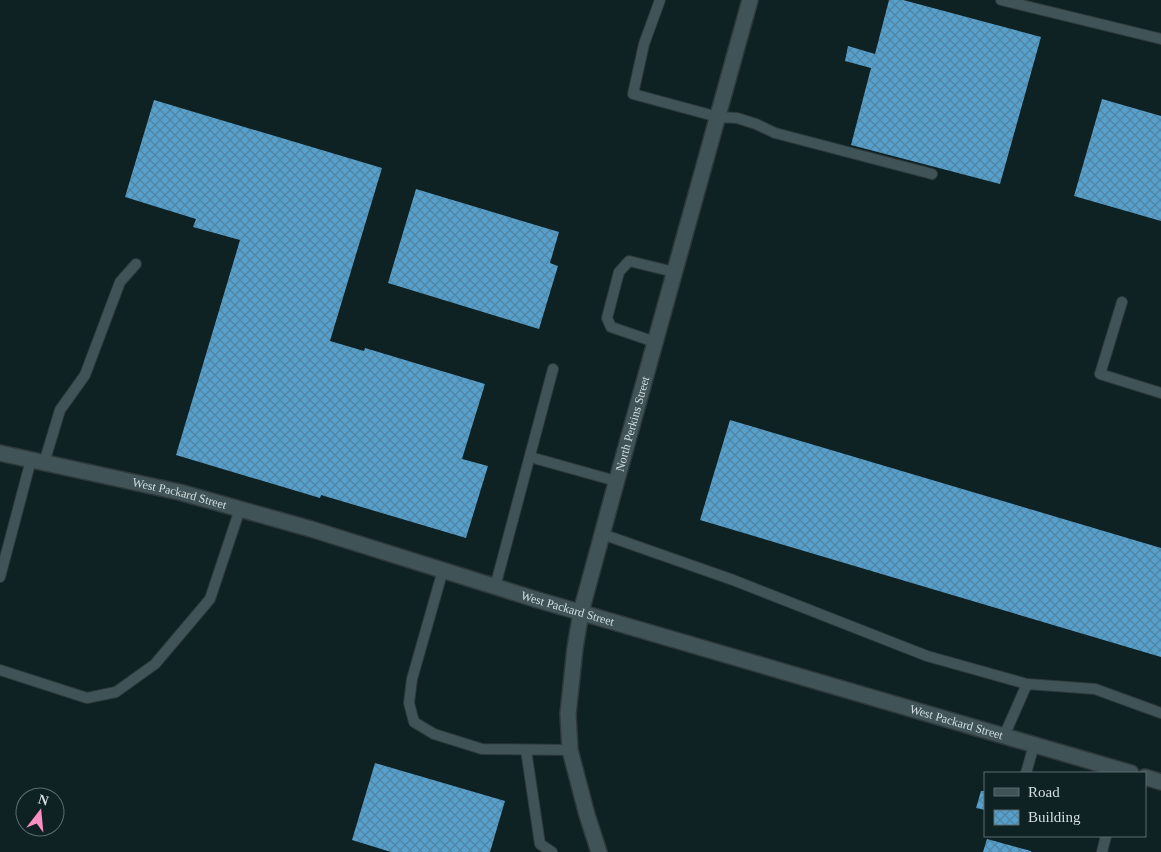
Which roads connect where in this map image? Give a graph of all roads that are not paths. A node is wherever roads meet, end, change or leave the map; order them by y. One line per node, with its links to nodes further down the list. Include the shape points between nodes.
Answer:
1 (660, 0): 5 (lane, via 644,44 633,94)
2 (750, 0): 5 (street, North Perkins Street)
3 (1002, 0): 4 (lane)
4 (1161, 38)
5 (718, 117): 6 (lane, via 737,118 775,133); 8 (street, North Perkins Street)
6 (932, 174)
7 (136, 264): 15 (lane, via 120,282 85,375 60,410)
8 (674, 272): 10 (street, North Perkins Street); 10 (lane, via 629,261 619,272 607,318 611,328)
9 (1122, 302): 12 (lane, via 1100,374)
10 (655, 342): 16 (street, North Perkins Street)
11 (553, 369): 14 (lane)
12 (1161, 393)
13 (0, 453): 15 (street, West Packard Street)
14 (530, 456): 16 (lane); 22 (lane)
15 (38, 462): 17 (street, West Packard Street, via 180,492); 19 (lane)
16 (616, 481): 18 (street, North Perkins Street)
17 (240, 510): 20 (street, West Packard Street); 24 (lane, via 210,599 156,664 116,692 87,698)
18 (602, 534): 23 (street, North Perkins Street); 25 (lane, via 733,580 927,656)
19 (4, 544): 21 (lane)
20 (443, 570): 22 (street, West Packard Street); 29 (lane, via 412,679 409,703 414,722 434,734 482,749)
21 (0, 577)
22 (496, 587): 23 (street, West Packard Street)
23 (581, 612): 27 (street, West Packard Street); 30 (street, North Perkins Street, via 568,714)
24 (0, 670)
25 (1027, 684): 26 (lane, via 1095,689); 27 (lane)
26 (1161, 713)
27 (1004, 736): 28 (street, West Packard Street)
28 (1034, 745): 31 (lane); 32 (street, West Packard Street)
29 (526, 750): 30 (lane); 36 (lane, via 540,844)
30 (570, 750): 37 (street, North Perkins Street)
31 (1026, 772)
32 (1128, 772)
33 (1146, 777): 34 (street)
34 (1161, 782)
35 (1106, 837): 38 (lane)
36 (552, 852)
37 (599, 852)
38 (1102, 852)

